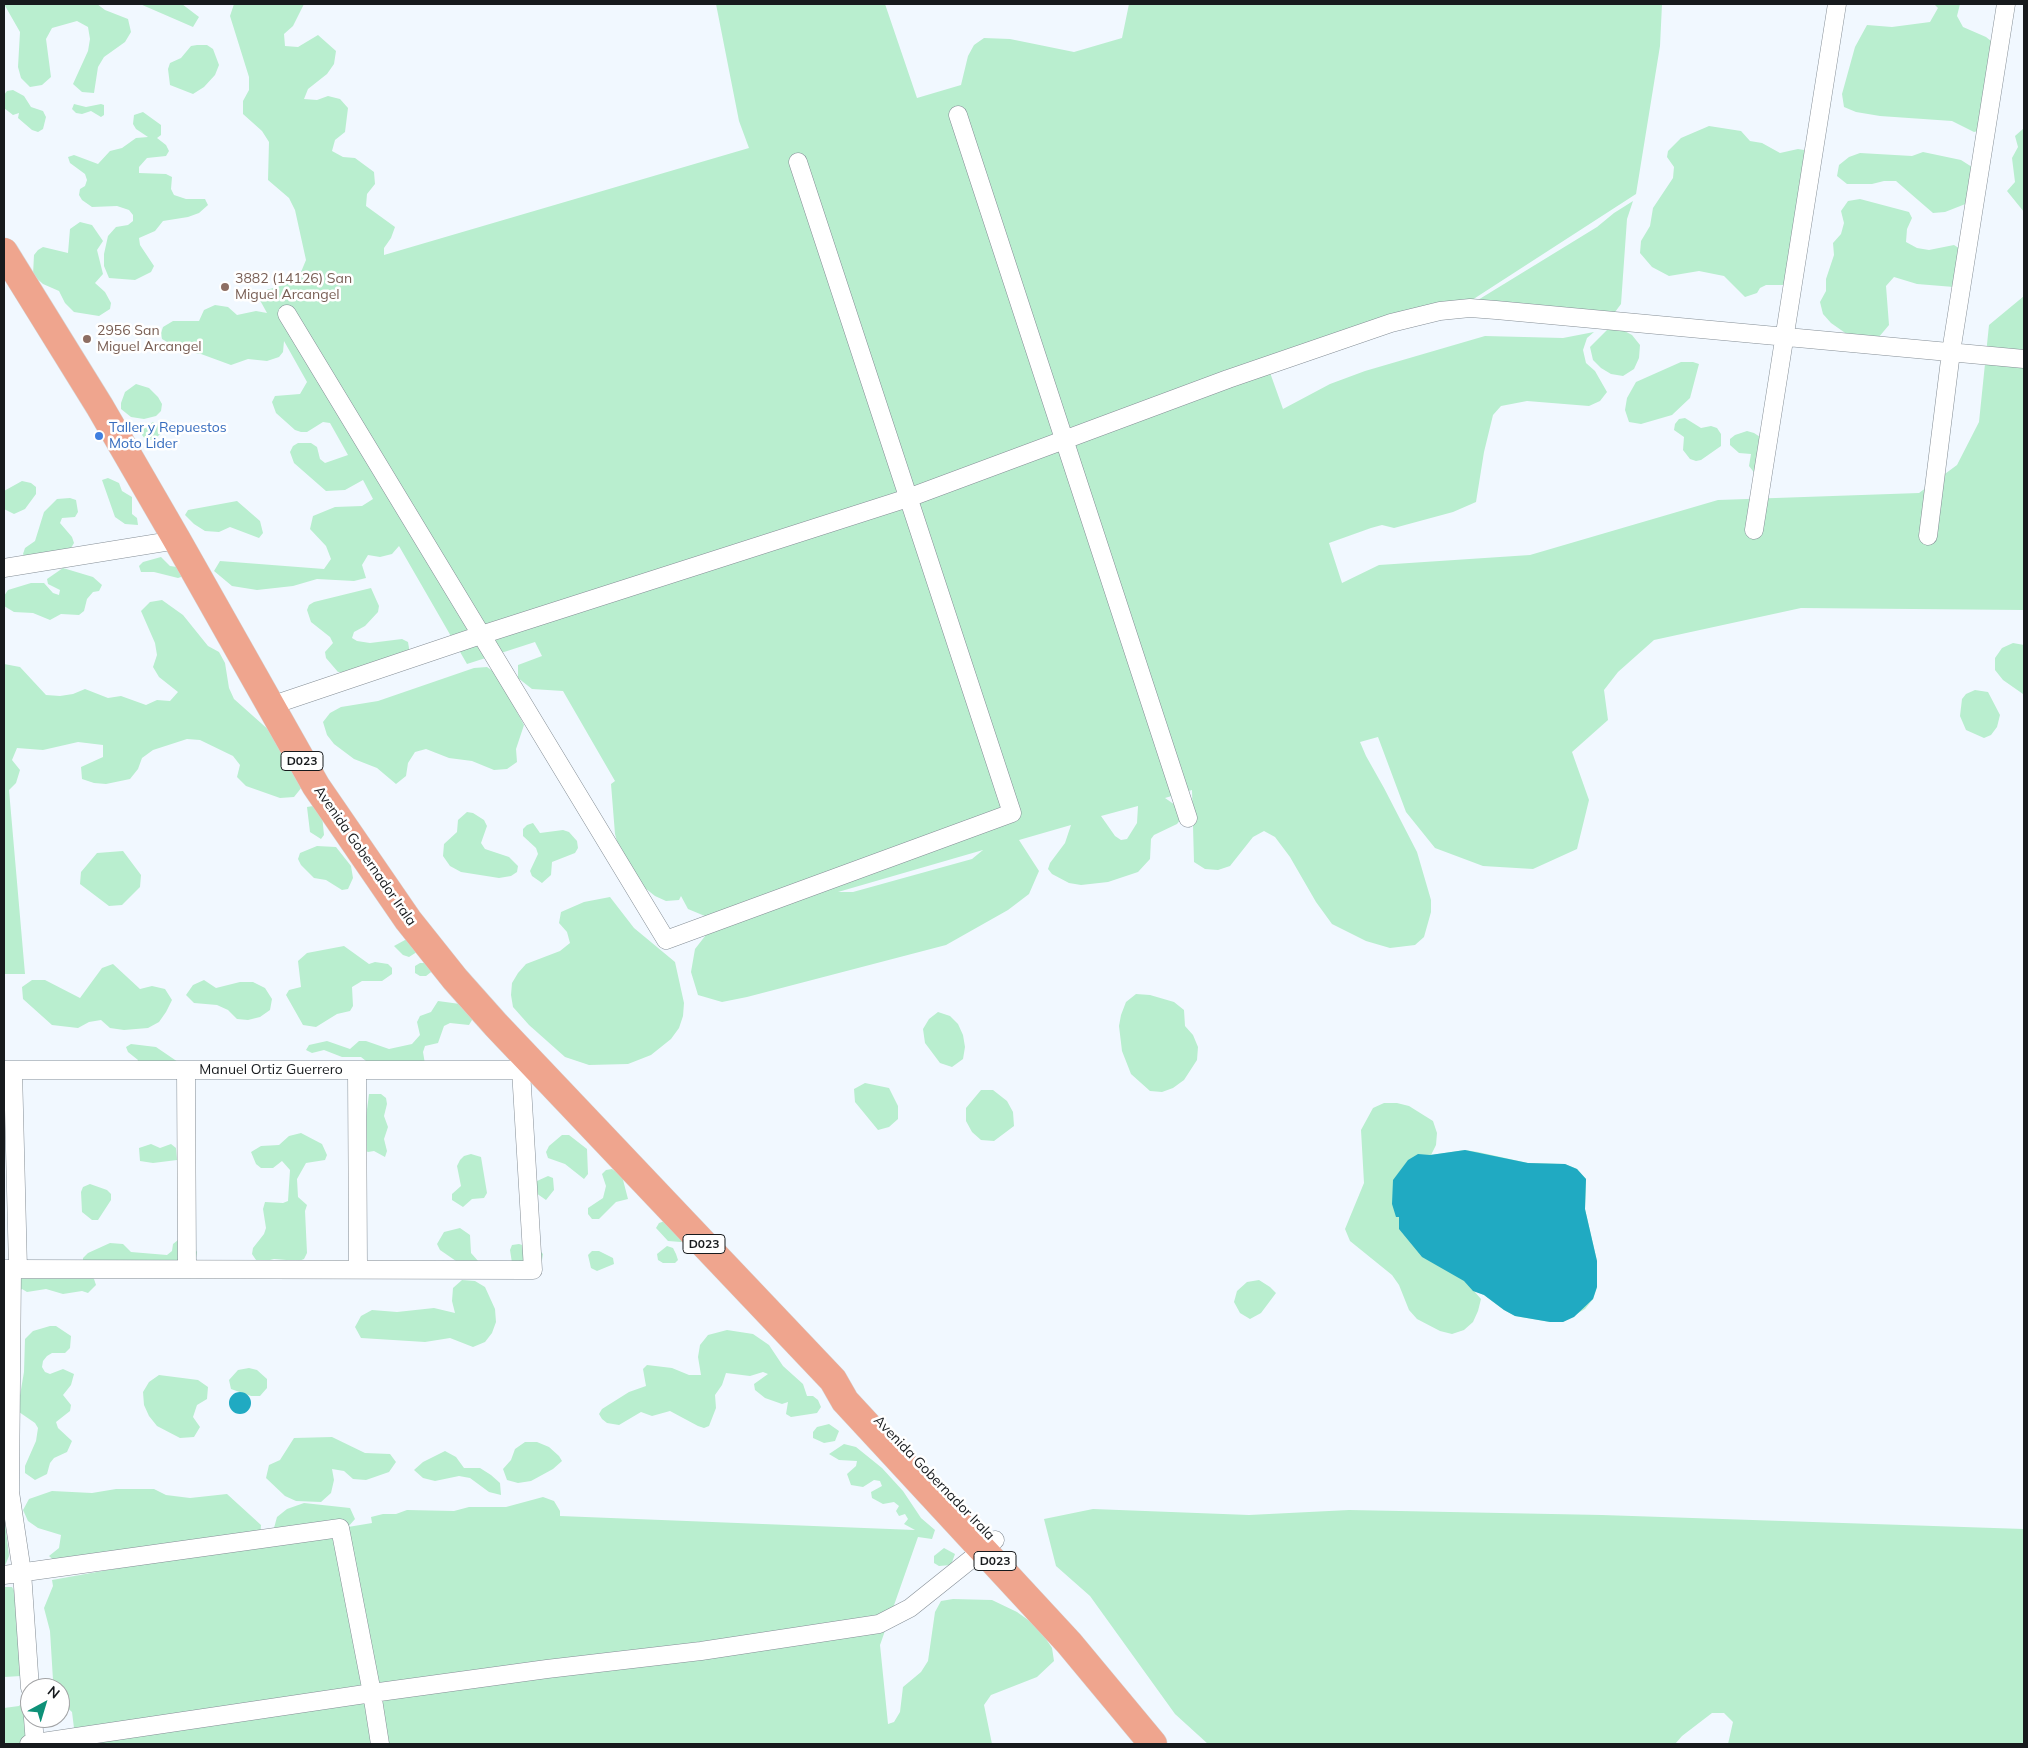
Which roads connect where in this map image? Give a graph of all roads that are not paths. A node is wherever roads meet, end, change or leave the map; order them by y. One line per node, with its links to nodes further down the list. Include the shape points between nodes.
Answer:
1 (1837, 4): 7 (street)
2 (2006, 4): 8 (street)
3 (958, 114): 10 (street)
4 (798, 162): 11 (street)
5 (4, 252): 14 (main road, Avenida Gobernador Irala / D023)
6 (287, 314): 16 (street)
7 (1783, 336): 8 (street); 10 (street, via 1470,308 1440,311 1391,324 1228,379); 12 (street)
8 (1951, 352): 9 (street); 13 (street)
9 (2024, 359)
10 (1065, 441): 11 (street); 18 (street)
11 (908, 498): 16 (street); 16 (street, via 1012,813 666,940)
12 (1754, 530)
13 (1928, 536)
14 (178, 540): 15 (street); 17 (main road, Avenida Gobernador Irala / D023)
15 (4, 568)
16 (481, 635): 17 (street)
17 (270, 706): 22 (main road, Avenida Gobernador Irala / D023, via 316,786 408,920)
18 (1188, 818)
19 (9, 1070): 20 (street, Manuel Ortiz Guerrero); 23 (street)
20 (186, 1070): 21 (street, Manuel Ortiz Guerrero); 24 (street)
21 (357, 1070): 22 (street, Manuel Ortiz Guerrero); 25 (street)
22 (530, 1070): 25 (street, via 533,1270); 26 (main road, Avenida Gobernador Irala / D023, via 833,1380 845,1401)
23 (11, 1269): 24 (street); 27 (street, via 10,1492)
24 (186, 1269): 25 (street)
25 (358, 1269)
26 (989, 1544): 30 (street, via 910,1608 879,1624); 34 (main road, Avenida Gobernador Irala / D023); 35 (main road, Avenida Gobernador Irala / D023, via 1099,1653)
27 (22, 1572): 28 (street); 29 (street); 30 (street, via 340,1528)
28 (4, 1575)
29 (29, 1678)
30 (372, 1693): 32 (street); 33 (street)
31 (33, 1728): 32 (street)
32 (33, 1744)
33 (380, 1744)
34 (1153, 1744)
35 (1161, 1744)

